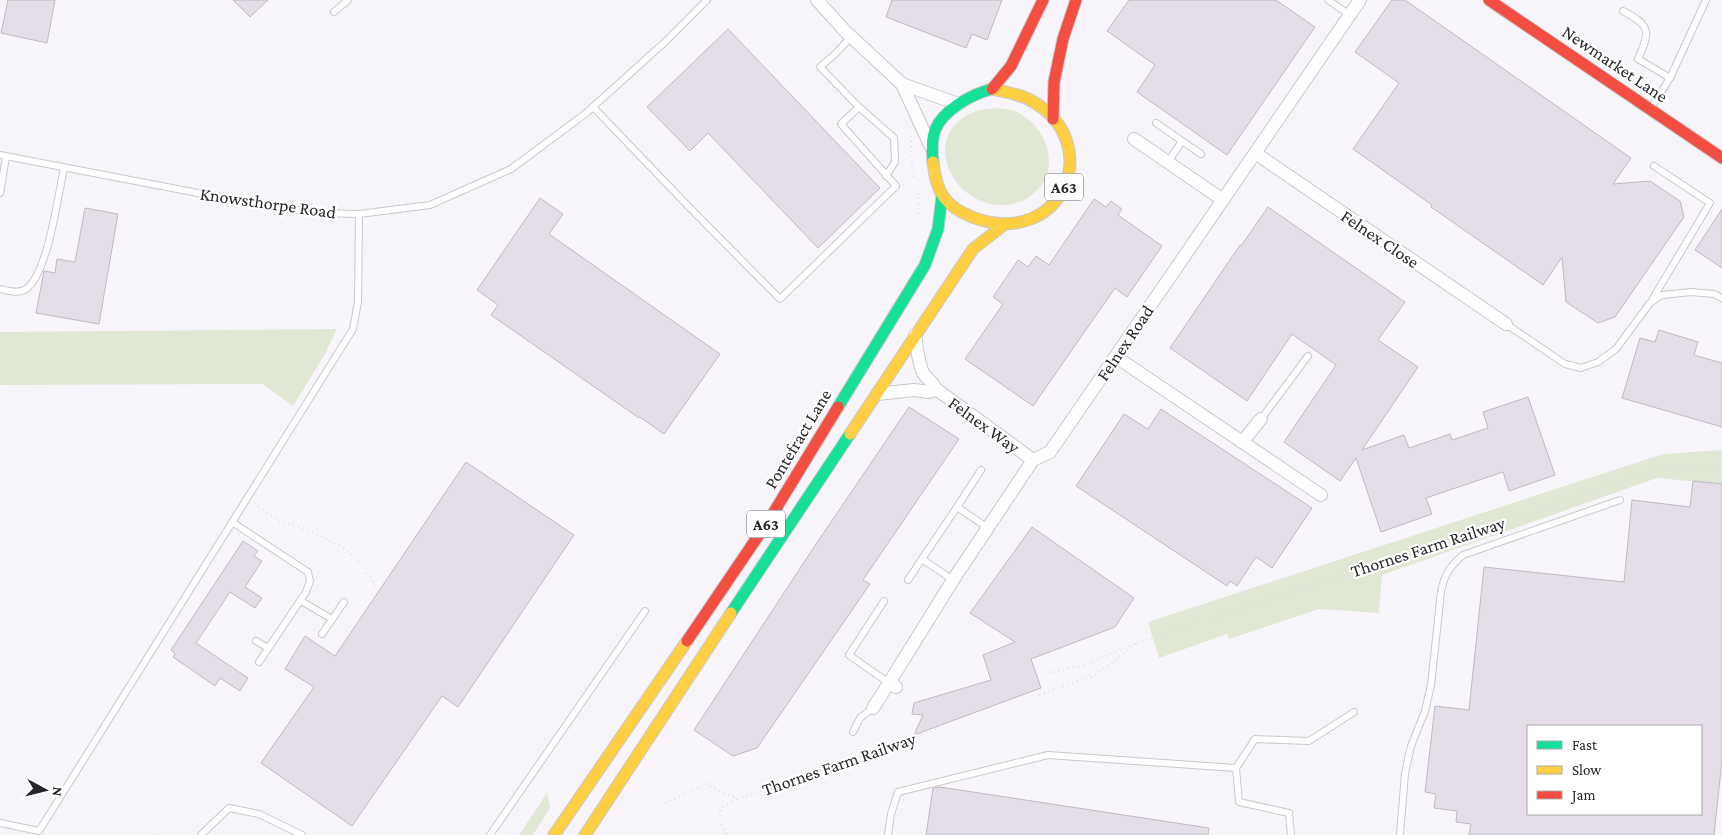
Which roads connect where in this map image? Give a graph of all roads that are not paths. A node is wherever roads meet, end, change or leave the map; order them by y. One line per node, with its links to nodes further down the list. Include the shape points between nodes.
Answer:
1 (348, 0): 11 (lane)
2 (707, 0): 18 (lane, Knowsthorpe Road)
3 (817, 0): 13 (street)
4 (1044, 0): 16 (main road, via 1011,66)
5 (1076, 0): 21 (main road, via 1054,82)
6 (1328, 0): 12 (lane)
7 (1360, 0): 12 (street, Felnex Road)
8 (1489, 0): 20 (main road, Newmarket Lane)
9 (1706, 0): 14 (lane)
10 (1623, 11): 14 (lane, via 1640,20 1645,28 1638,59)
11 (334, 12)
12 (1350, 15): 26 (street, Felnex Road)
13 (851, 37): 15 (street); 19 (lane, via 820,67)
14 (1670, 78): 20 (lane)
15 (902, 84): 17 (street); 25 (street)
16 (992, 89): 17 (main road, A63, via 973,94); 21 (main road, A63, via 1014,93 1038,105)
17 (958, 104): 25 (main road, A63, via 937,125)
18 (594, 107): 33 (lane, via 780,299 896,186); 37 (lane, Knowsthorpe Road, via 511,169 494,177 430,205)
19 (859, 107): 33 (lane, via 894,138 895,162); 33 (lane, via 841,124)
20 (1650, 109): 29 (main road, Newmarket Lane)
21 (1053, 119): 38 (main road, A63, via 1069,149 1070,170 1063,190 1052,206 1037,216 1022,223)
22 (1156, 124): 24 (lane)
23 (1134, 140): 30 (street)
24 (1182, 141): 27 (lane); 30 (lane)
25 (932, 149): 35 (main road, A63, via 934,179)
26 (1255, 153): 36 (street, Felnex Road); 42 (street, Felnex Close)
27 (1201, 154)
28 (3, 156): 32 (lane, Knowsthorpe Road); 34 (lane)
29 (1722, 158)
30 (1168, 162): 36 (street)
31 (1654, 166): 41 (lane, via 1710,203)
32 (64, 168): 37 (lane, Knowsthorpe Road, via 316,213); 39 (lane, via 42,264 28,288 22,292)
33 (886, 176)
34 (0, 191)
35 (942, 196): 38 (main road, A63, via 970,216); 78 (main road, Pontefract Lane / A63, via 938,229 920,274 769,520)
36 (1223, 200): 45 (street, Felnex Road)
37 (359, 214): 55 (lane, via 358,302 353,329)
38 (1005, 224): 43 (main road, A63, via 973,249)
39 (0, 289)
40 (1722, 298): 41 (lane, via 1691,292 1662,295)
41 (1650, 303): 42 (lane, via 1616,349 1598,362 1581,368 1566,364)
42 (1506, 324)
43 (915, 335): 46 (street, Felnex Way, via 924,374); 47 (main road, A63)
44 (1308, 356): 48 (lane)
45 (1116, 357): 49 (street); 50 (street, Felnex Road, via 1050,452)
46 (936, 389): 47 (street, Felnex Way); 50 (street, Felnex Way)
47 (877, 394): 79 (main road, A63)
48 (1262, 420): 49 (street)
49 (1242, 442): 52 (street)
50 (1033, 460): 56 (street, Felnex Road)
51 (981, 470): 54 (lane)
52 (1320, 495)
53 (1620, 500): 82 (lane, via 1463,555 1452,564 1444,577 1441,592 1431,685 1405,773)
54 (957, 507): 56 (lane); 57 (lane)
55 (232, 522): 60 (lane, via 308,572 310,581); 74 (lane, via 39,831)
56 (988, 528): 59 (street, Felnex Road)
57 (922, 559): 58 (lane); 59 (lane)
58 (908, 580)
59 (953, 580): 69 (street, Felnex Road)
60 (301, 601): 64 (lane); 67 (lane)
61 (884, 601): 69 (lane, via 849,654)
62 (344, 602): 64 (lane)
63 (645, 611): 77 (lane)
64 (332, 620): 65 (lane)
65 (322, 634)
66 (256, 641): 67 (lane)
67 (268, 648): 68 (lane)
68 (259, 662)
69 (893, 685): 70 (street, Felnex Road)
70 (874, 708): 72 (lane, via 860,718)
71 (1354, 712): 73 (lane, via 1309,741 1255,739)
72 (852, 732)
73 (1236, 768): 80 (lane, via 1048,755 898,792); 81 (lane, via 1239,802 1289,814)
74 (0, 823)
75 (201, 835): 76 (lane, via 229,808 259,814)
76 (302, 835)
77 (490, 835)
78 (554, 835)
79 (585, 835)
80 (888, 835)
81 (1291, 835)
82 (1400, 835)

